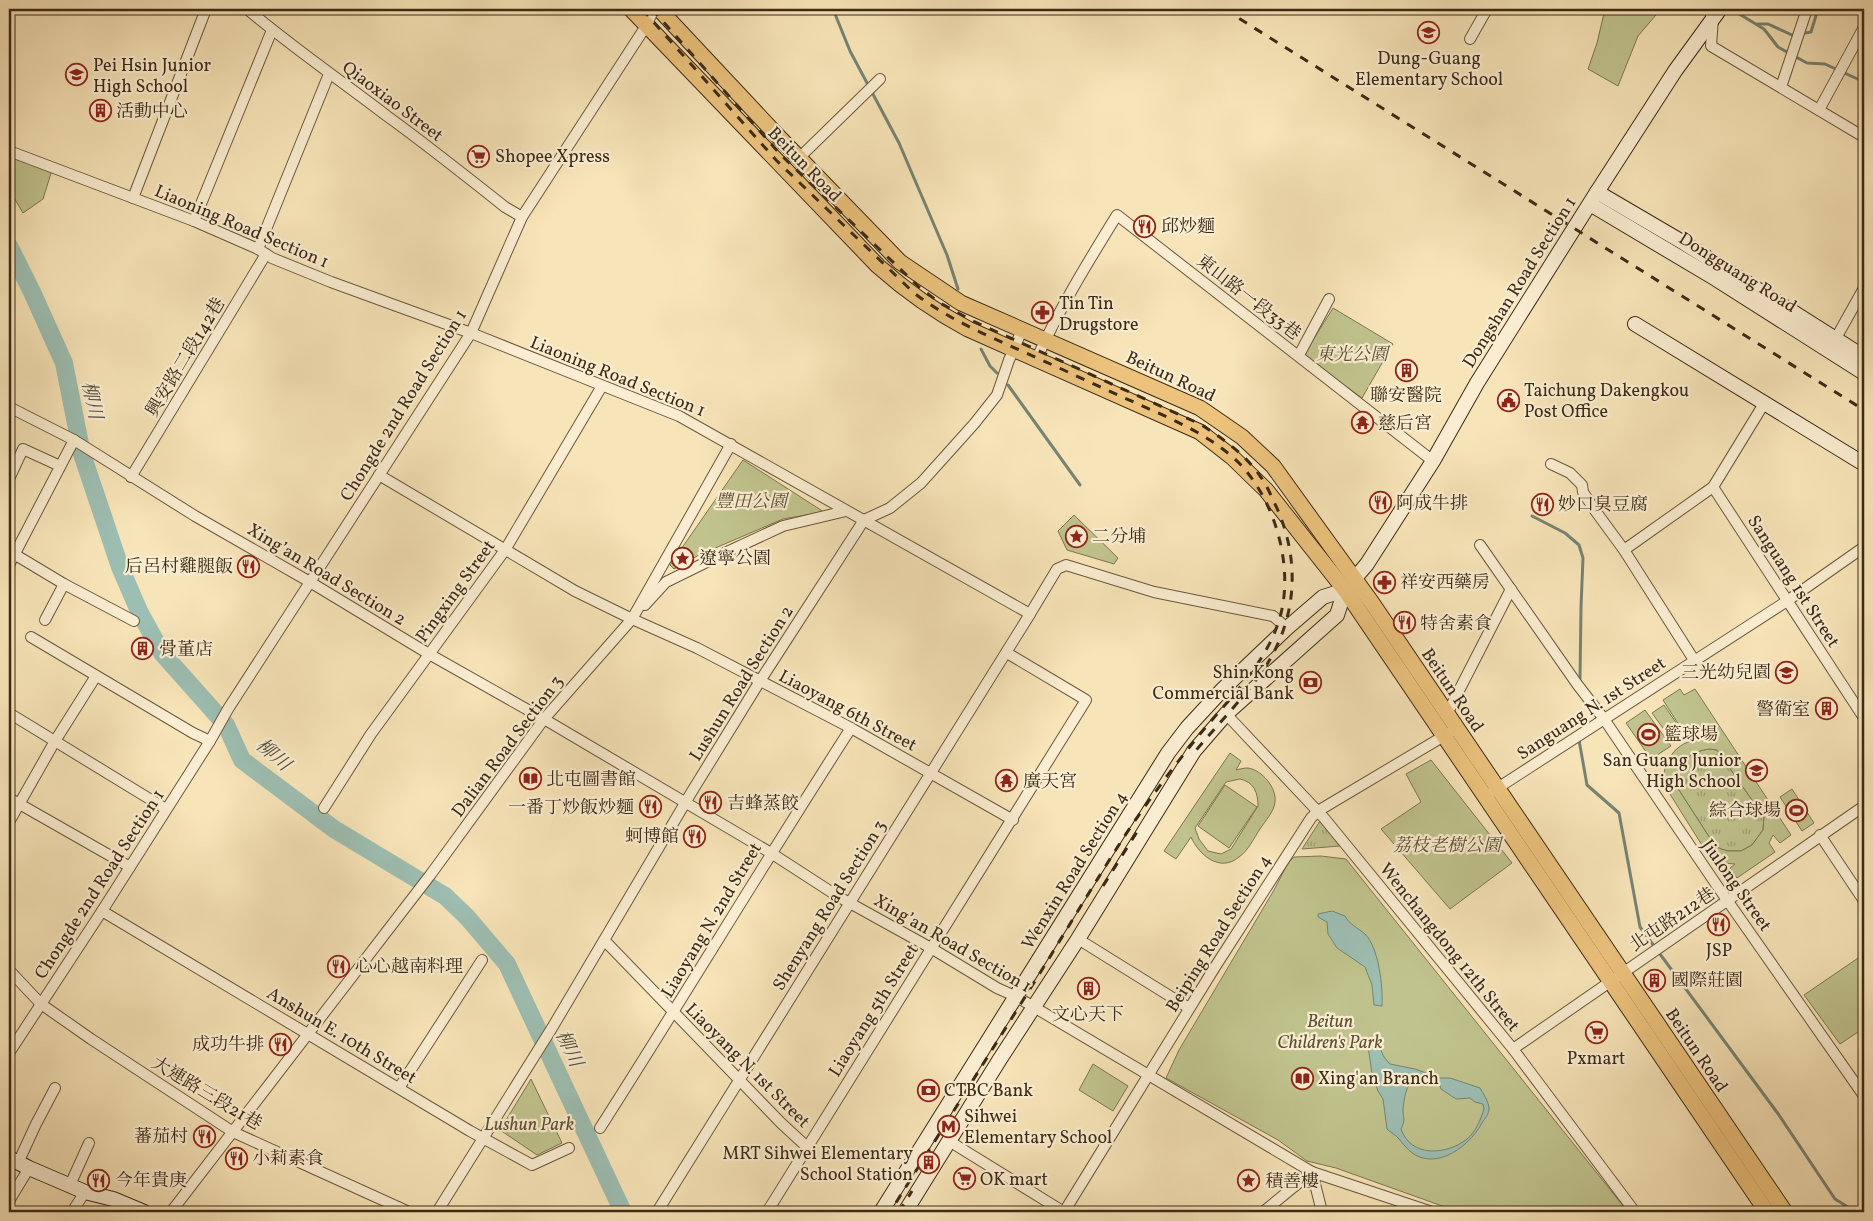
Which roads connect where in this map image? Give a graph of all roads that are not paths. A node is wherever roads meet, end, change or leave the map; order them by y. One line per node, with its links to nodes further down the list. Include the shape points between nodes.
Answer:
1 (206, 9): 20 (street)
2 (247, 9): 11 (street, Qiaoxiao Street)
3 (631, 9): 9 (main road, Beitun Road)
4 (654, 9): 9 (street, Chongde 2nd Road Section 1)
5 (659, 9): 19 (main road, Beitun Road)
6 (1487, 9): 12 (street)
7 (1807, 9): 15 (street)
8 (1714, 12): 15 (street, via 1711,46); 21 (main road, Dongshan Road Section 1)
9 (646, 26): 22 (street, Chongde 2nd Road Section 1); 32 (main road, Beitun Road, via 878,266 918,300 968,329)
10 (1864, 27): 16 (street)
11 (272, 30): 13 (street, Qiaoxiao Street); 23 (street)
12 (1470, 39)
13 (329, 74): 22 (street, Qiaoxiao Street); 24 (street, 興安路二段142巷)
14 (878, 81): 19 (street)
15 (1781, 87): 16 (street)
16 (1819, 110): 17 (street)
17 (1864, 137)
18 (9, 150): 20 (street, Liaoning Road Section 1)
19 (799, 158): 28 (main road, Beitun Road, via 900,262 962,303)
20 (133, 198): 23 (street, Liaoning Road Section 1)
21 (1593, 198): 30 (main road, Dongguang Road, via 1684,243); 36 (main road, Dongguang Road); 42 (main road, Dongshan Road Section 1)
22 (522, 217): 29 (street, Chongde 2nd Road Section 1)
23 (194, 221): 24 (street, Liaoning Road Section 1)
24 (262, 252): 29 (street, Liaoning Road Section 1, via 331,282); 47 (street, 興安路二段142巷)
25 (1864, 288): 30 (street)
26 (1329, 299): 33 (street)
27 (1635, 324): 38 (main road)
28 (1022, 330): 31 (main road, Beitun Road); 32 (street)
29 (471, 333): 37 (street, Liaoning Road Section 1); 46 (street, Chongde 2nd Road Section 1)
30 (1836, 338): 34 (main road, Dongguang Road)
31 (1045, 340): 33 (street, 東山路一段33巷, via 1117,215); 35 (street); 60 (main road, Beitun Road, via 1174,396 1215,417 1242,436 1280,475)
32 (1014, 349): 35 (main road, Beitun Road); 51 (street, via 997,395 922,483 890,508)
33 (1299, 355): 42 (street, 東山路一段33巷)
34 (1864, 357)
35 (1036, 360): 60 (main road, Beitun Road, via 1200,432 1221,447 1266,490)
36 (1864, 373)
37 (602, 386): 41 (street, Liaoning Road Section 1, via 679,416); 54 (street, Pingxing Street)
38 (1765, 402): 44 (main road); 49 (street)
39 (9, 407): 40 (street)
40 (78, 443): 45 (street); 47 (street, Xing’an Road Section 2)
41 (731, 444): 50 (street, Liaoning Road Section 1); 64 (street, Dalian Road Section 3)
42 (1433, 461): 60 (main road, Dongshan Road Section 1)
43 (1551, 464): 55 (street, via 1570,473 1582,485 1583,492)
44 (1864, 464)
45 (60, 466): 48 (street, via 24,449); 56 (street)
46 (379, 475): 54 (street, Liaoyang 6th Street); 58 (street, Chongde 2nd Road Section 1)
47 (131, 477): 58 (street, Xing’an Road Section 2)
48 (9, 480)
49 (1713, 486): 55 (street); 62 (street, Sanguang 1st Street)
50 (846, 511): 51 (street, Liaoning Road Section 1); 64 (street, Dalian Road Section 3, via 783,526 666,582)
51 (864, 520): 63 (street, Liaoning Road Section 1); 73 (street, Lushun Road Section 2)
52 (1480, 544): 61 (street, Jiulong Street)
53 (1864, 548): 62 (street, Sanguang N. 1st Street)
54 (505, 550): 64 (street, Liaoyang 6th Street, via 575,591); 70 (street, Pingxing Street)
55 (1624, 550): 71 (street)
56 (12, 553): 57 (street); 59 (street)
57 (9, 565)
58 (310, 582): 70 (street, Xing’an Road Section 2); 82 (street, Chongde 2nd Road Section 1)
59 (64, 584): 65 (street); 66 (street)
60 (1350, 585): 67 (main road, Wenxin Road Section 4, via 1323,597); 75 (main road, via 1337,615); 76 (main road, Beitun Road); 81 (main road, Beitun Road)
61 (1511, 589): 76 (street); 79 (street, Jiulong Street)
62 (1787, 601): 71 (street, Sanguang N. 1st Street); 78 (street, Sanguang 1st Street)
63 (1030, 614): 67 (street, via 1057,569 1066,565 1154,592 1273,616); 69 (street, Shenyang Road Section 3)
64 (632, 619): 73 (street, Liaoyang 6th Street); 77 (street, Dalian Road Section 3)
65 (45, 620)
66 (134, 621)
67 (1287, 628): 108 (main road, Wenxin Road Section 4, via 1222,689 1168,753)
68 (31, 637): 72 (street)
69 (1007, 653): 84 (street, Shenyang Road Section 3); 93 (street, Liaoyang 5th Street, via 1086,700)
70 (429, 654): 77 (street, Xing’an Road Section 2); 90 (street, Pingxing Street, via 371,734)
71 (1694, 660): 79 (street, Sanguang N. 1st Street)
72 (96, 676): 82 (street, via 193,733); 83 (street)
73 (760, 681): 80 (street, Liaoyang 6th Street); 87 (street, Lushun Road Section 2)
74 (9, 713): 83 (street)
75 (1226, 714): 92 (street, Wenchangdong 12th Street); 102 (main road, via 1186,762)
76 (1447, 714): 81 (main road, Beitun Road)
77 (544, 718): 87 (street, Xing’an Road Section 1); 113 (street, Dalian Road Section 3, via 431,874)
78 (1864, 718)
79 (1604, 719): 85 (street, Sanguang N. 1st Street); 98 (street, Jiulong Street)
80 (851, 728): 84 (street, Liaoyang 6th Street); 96 (street, Liaoyang N. 2nd Street)
81 (1450, 732): 85 (main road, Beitun Road); 92 (street, Beiping Road Section 4)
82 (212, 736): 91 (street, Chongde 2nd Road Section 1)
83 (55, 741): 88 (street); 91 (street)
84 (930, 774): 93 (street, Liaoyang 6th Street); 100 (street, Shenyang Road Section 3)
85 (1491, 792): 107 (main road, Beitun Road)
86 (9, 798): 88 (street)
87 (686, 802): 96 (street, Xing’an Road Section 1); 103 (street, Lushun Road Section 2)
88 (19, 805): 94 (street); 97 (street)
89 (1864, 806): 95 (street, 北屯路212巷)
90 (324, 808)
91 (166, 809): 97 (street, Chongde 2nd Road Section 1)
92 (1318, 811): 111 (street, Beiping Road Section 4); 114 (street, Wenchangdong 12th Street)
93 (1013, 820): 104 (street, Liaoyang 5th Street)
94 (9, 822)
95 (1820, 835): 98 (street, 北屯路212巷); 99 (street)
96 (771, 853): 100 (street, Xing’an Road Section 1); 112 (street, Liaoyang N. 2nd Street)
97 (130, 867): 101 (street, Chongde 2nd Road Section 1)
98 (1728, 901): 107 (street, 北屯路212巷); 120 (street, Jiulong Street)
99 (1864, 901)
100 (850, 903): 104 (street, Xing’an Road Section 1); 117 (street, Shenyang Road Section 3)
101 (102, 912): 109 (street, Chongde 2nd Road Section 1); 113 (street, Anshun E. 10th Street)
102 (1078, 939): 110 (main road); 111 (street)
103 (604, 941): 112 (street, Liaoyang N. 1st Street); 123 (street, Lushun Road Section 2)
104 (931, 948): 108 (street, Xing’an Road Section 1); 126 (street, Liaoyang 5th Street)
105 (482, 960): 119 (street)
106 (9, 970): 109 (street, 大連路三段21巷)
107 (1616, 977): 114 (street, 北屯路212巷); 147 (main road, Beitun Road); 148 (main road, Beitun Road)
108 (1017, 997): 110 (street, Xing’an Road Section 1); 140 (main road, Wenxin Road Section 4)
109 (42, 1004): 115 (street, Chongde 2nd Road Section 1); 122 (street, 大連路三段21巷)
110 (1034, 1008): 116 (street, Xing’an Road Section 1); 124 (main road)
111 (1189, 1008): 116 (street, Beiping Road Section 4)
112 (674, 1013): 117 (street, Liaoyang N. 1st Street); 121 (street, Liaoyang N. 2nd Street)
113 (308, 1034): 119 (street, Anshun E. 10th Street); 122 (street)
114 (1513, 1048): 146 (street, Wenchangdong 12th Street)
115 (9, 1053)
116 (1149, 1074): 129 (street, Xing’an Road Section 1); 142 (street, Beiping Road Section 4)
117 (741, 1080): 126 (street, Liaoyang N. 1st Street); 138 (street, Shenyang Road Section 3)
118 (54, 1088): 128 (street)
119 (399, 1088): 123 (street, Anshun E. 10th Street)
120 (1864, 1096)
121 (600, 1128)
122 (233, 1132): 135 (street); 136 (street, 大連路三段21巷)
123 (482, 1137): 127 (street, Anshun E. 10th Street, via 532,1165); 137 (street)
124 (949, 1142): 141 (main road); 142 (street)
125 (89, 1143): 130 (street)
126 (807, 1147): 139 (street, Liaoyang 5th Street)
127 (569, 1148)
128 (18, 1163): 130 (main road); 132 (street)
129 (1312, 1172): 143 (street); 144 (street); 145 (street, Xing’an Road Section 1)
130 (70, 1185): 131 (main road)
131 (85, 1192): 133 (street); 134 (main road)
132 (9, 1201)
133 (72, 1212)
134 (144, 1212)
135 (171, 1212)
136 (409, 1212)
137 (437, 1212)
138 (657, 1212)
139 (767, 1212)
140 (881, 1212)
141 (905, 1212)
142 (1064, 1212)
143 (1263, 1212)
144 (1322, 1212)
145 (1432, 1212)
146 (1635, 1212)
147 (1767, 1212)
148 (1786, 1212)

